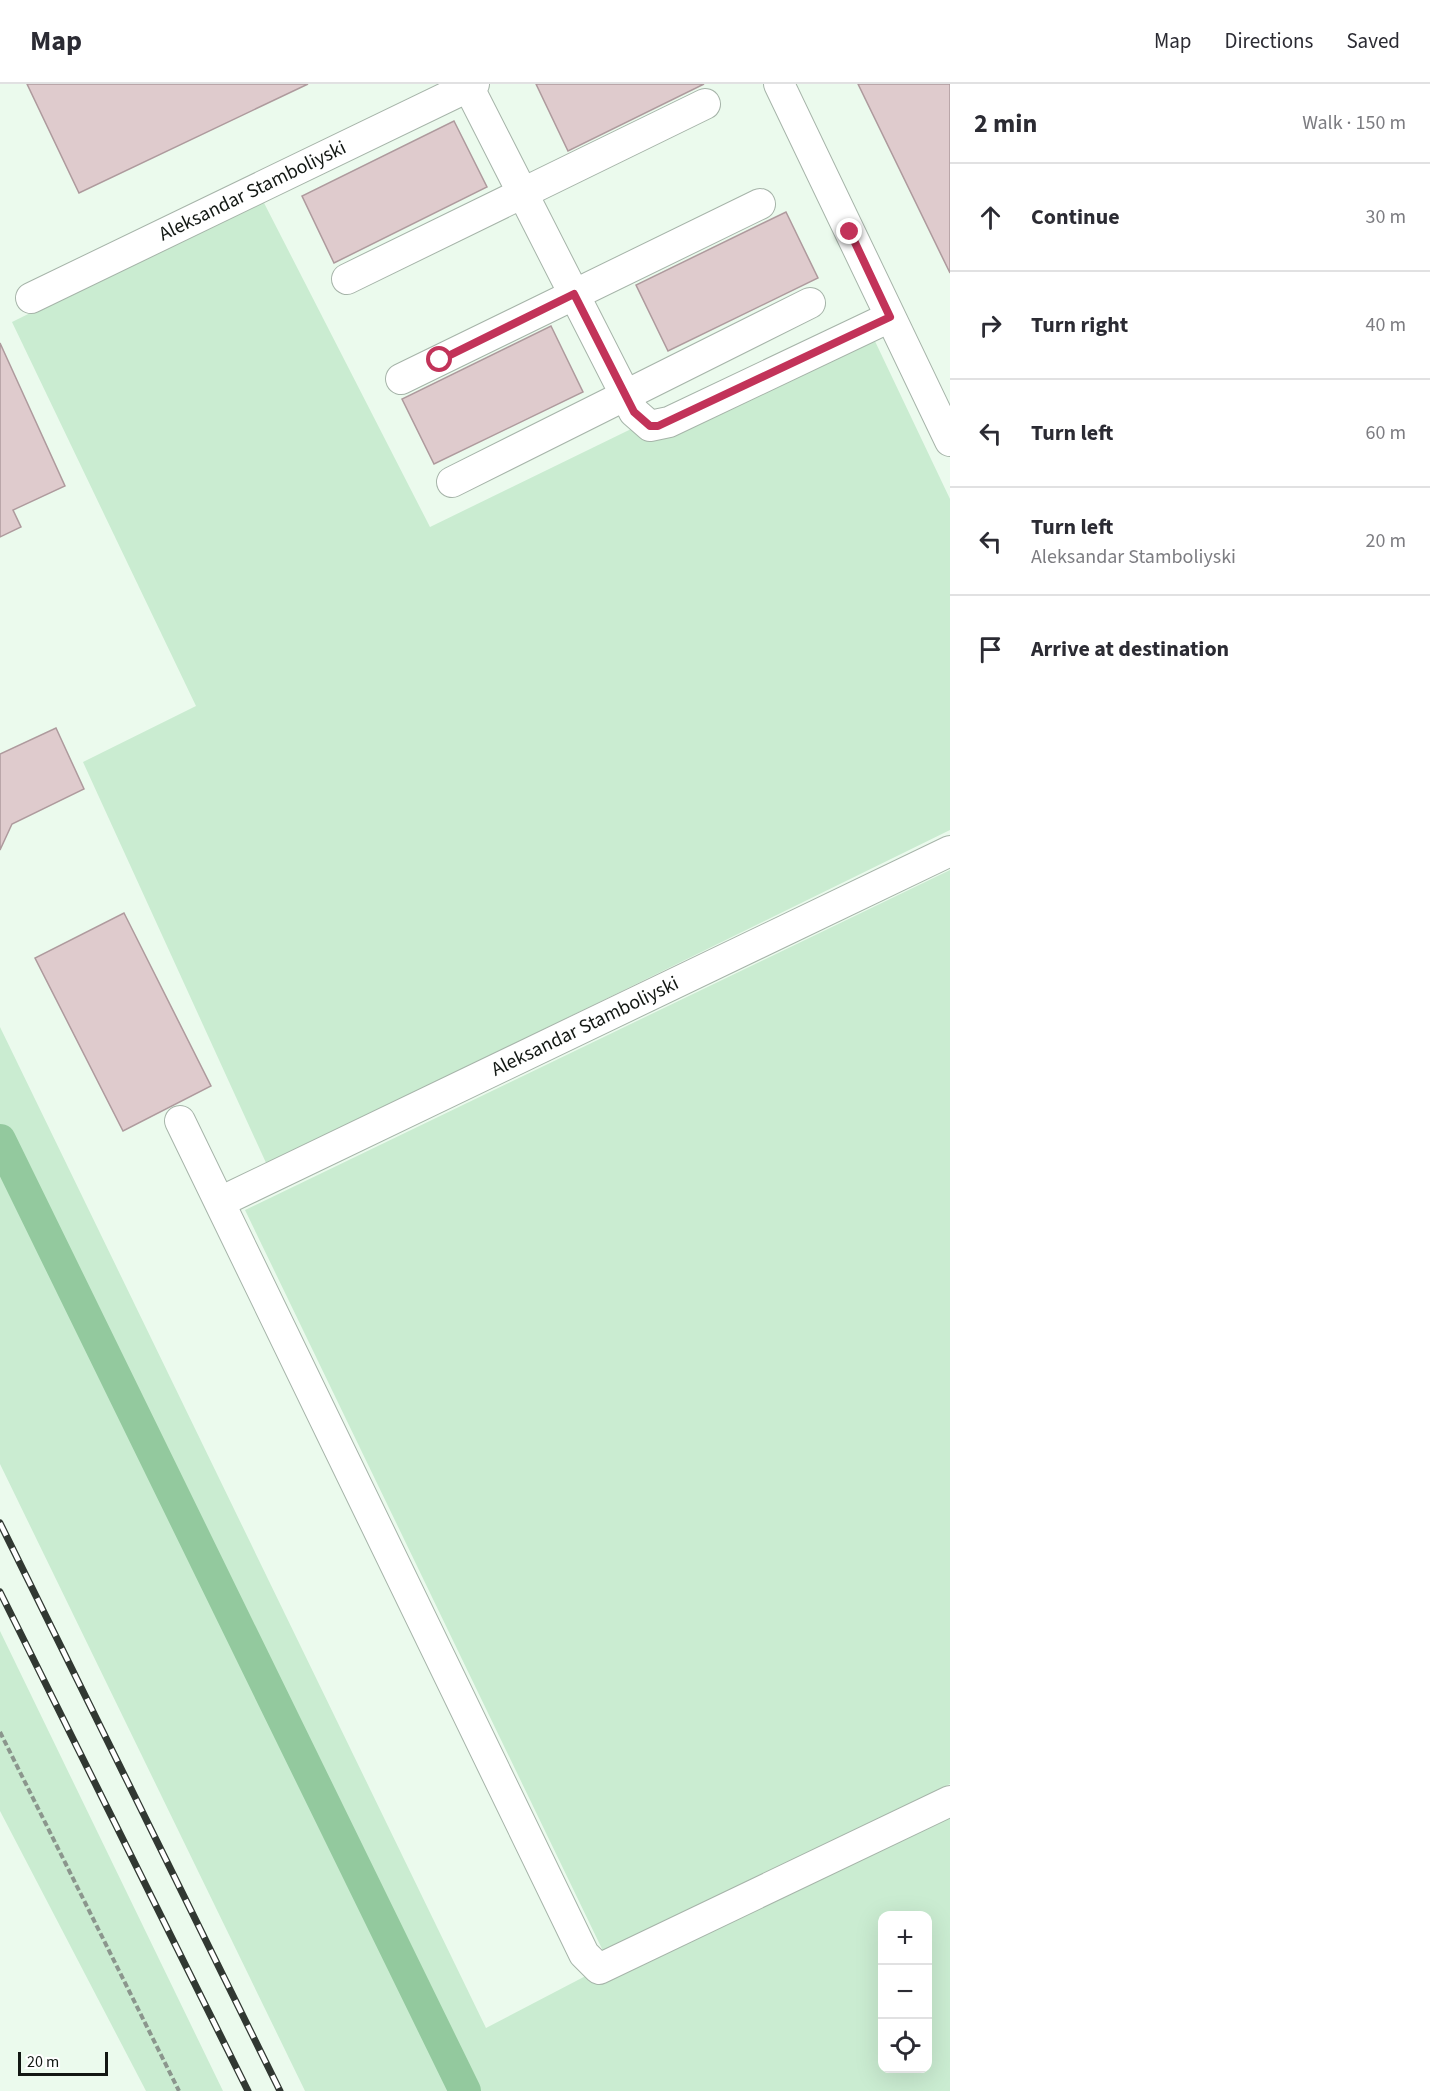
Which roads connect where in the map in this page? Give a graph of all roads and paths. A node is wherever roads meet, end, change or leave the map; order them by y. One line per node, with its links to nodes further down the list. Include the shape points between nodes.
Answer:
1 (779, 84): 10 (street)
2 (471, 85): 4 (street); 8 (street, Aleksandar Stamboliyski)
3 (705, 104): 4 (street)
4 (523, 193): 6 (street); 7 (street)
5 (760, 204): 7 (street)
6 (347, 279)
7 (574, 294): 11 (street); 12 (street)
8 (32, 298)
9 (810, 303): 12 (street)
10 (890, 317): 12 (street, via 658,426 641,420); 13 (street)
11 (401, 378)
12 (626, 395): 14 (street)
13 (950, 441)
14 (452, 482)
15 (950, 851): 17 (street, Aleksandar Stamboliyski)
16 (180, 1121): 17 (street)
17 (220, 1202): 19 (street, via 584,1954 599,1969)
18 (0, 1732): 20 (path)
19 (950, 1801)
20 (179, 2091)

